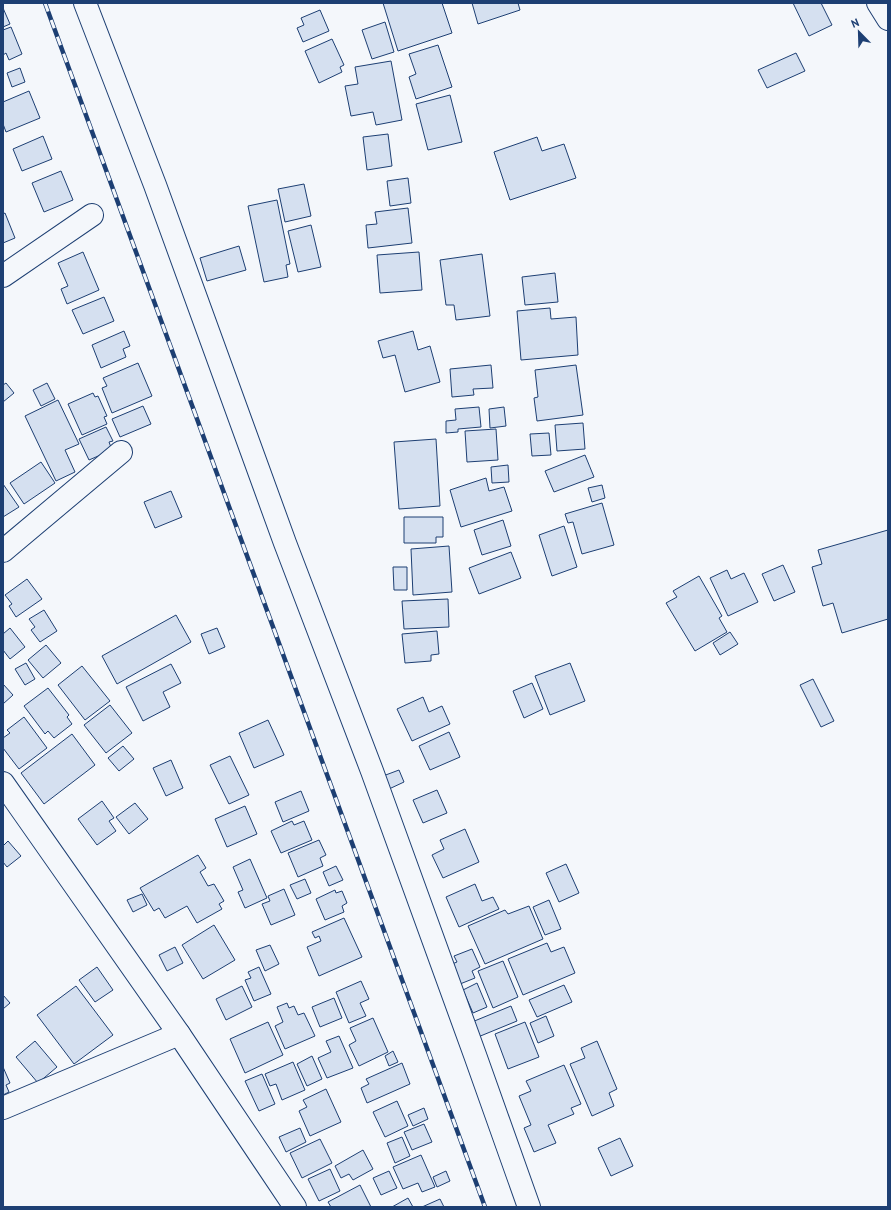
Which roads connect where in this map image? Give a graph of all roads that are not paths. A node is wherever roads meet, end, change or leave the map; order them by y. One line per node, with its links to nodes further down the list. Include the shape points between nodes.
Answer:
1 (85, 3): 12 (street, via 372,771)
2 (878, 3): 3 (street)
3 (888, 19)
4 (92, 215): 5 (street)
5 (3, 276)
6 (121, 452): 7 (street)
7 (3, 551)
8 (3, 783): 9 (street)
9 (179, 1034): 10 (street); 11 (street)
10 (3, 1108)
11 (295, 1207)
12 (529, 1207)

